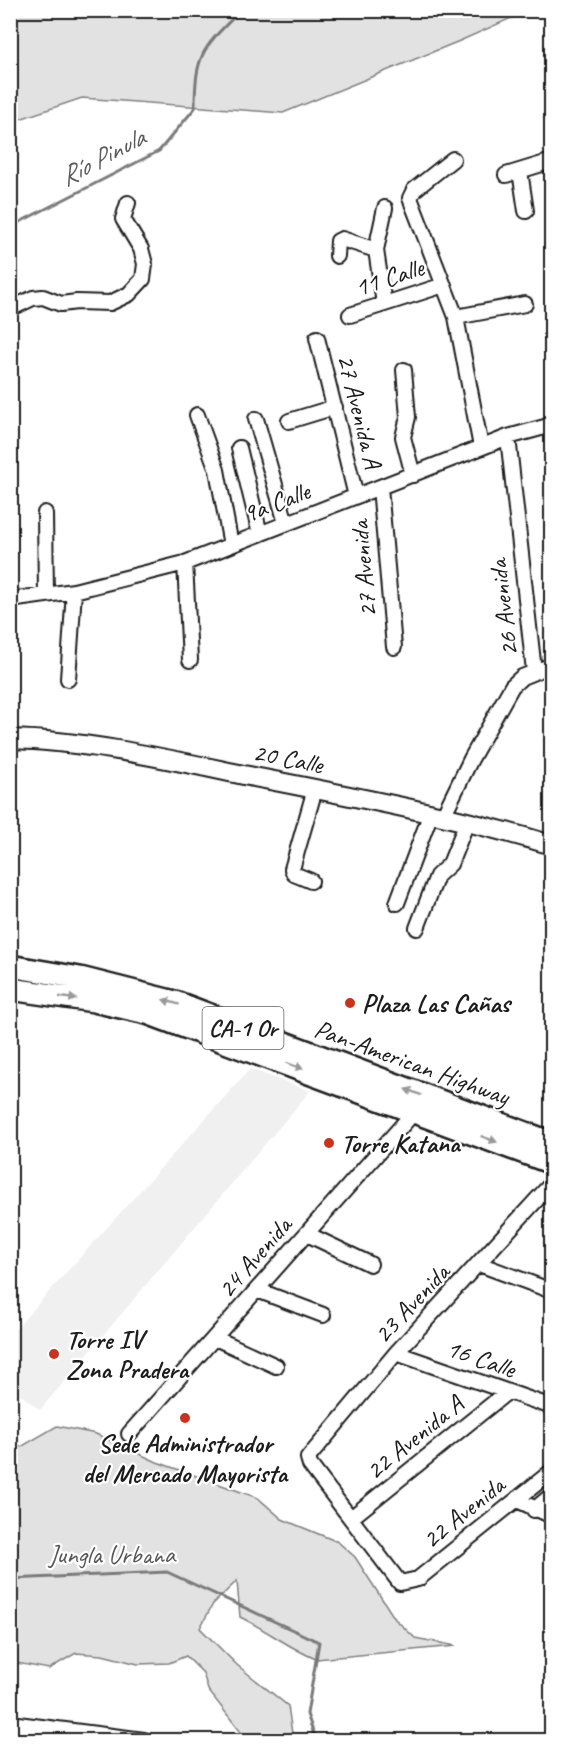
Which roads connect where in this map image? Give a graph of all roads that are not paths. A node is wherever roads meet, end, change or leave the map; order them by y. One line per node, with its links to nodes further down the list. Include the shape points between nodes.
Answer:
1 (453, 159): 10 (street, via 414,190 410,198 425,225)
2 (552, 161): 3 (street)
3 (520, 171): 4 (street); 7 (street)
4 (506, 175)
5 (128, 203): 13 (street, via 123,219 145,264 143,279 129,294 110,303 61,304 43,297 33,298)
6 (385, 208): 8 (street)
7 (526, 212)
8 (376, 250): 9 (street, via 342,238 338,241); 11 (street)
9 (337, 256)
10 (444, 285): 11 (street, 11 Calle); 15 (street)
11 (384, 304): 14 (street, 11 Calle)
12 (525, 304): 15 (street)
13 (10, 309)
14 (350, 315)
15 (456, 317): 24 (street)
16 (317, 338): 18 (street, 27 Avenida A)
17 (404, 370): 26 (street, via 408,417 403,437)
18 (335, 407): 21 (street); 28 (street, 27 Avenida A)
19 (197, 415): 32 (street, via 217,470)
20 (256, 419): 30 (street)
21 (289, 421)
22 (552, 425): 23 (street, 9a Calle)
23 (508, 437): 24 (street, 9a Calle); 40 (street, 26 Avenida)
24 (481, 447): 26 (street, 9a Calle)
25 (239, 448): 31 (street)
26 (413, 475): 27 (street, 9a Calle)
27 (380, 487): 28 (street, 9a Calle); 37 (street, 27 Avenida)
28 (357, 496): 30 (street, 9a Calle)
29 (45, 513): 35 (street)
30 (286, 524): 31 (street, 9a Calle)
31 (260, 534): 32 (street, 9a Calle)
32 (231, 545): 33 (street, 9a Calle)
33 (185, 563): 34 (street, 9a Calle); 38 (street)
34 (74, 591): 35 (street, 9a Calle); 41 (street)
35 (46, 595): 36 (street, 9a Calle)
36 (10, 600)
37 (394, 648)
38 (190, 660)
39 (552, 665): 40 (street)
40 (534, 671): 44 (street, 26 Avenida, via 512,686)
41 (68, 679)
42 (10, 739): 43 (main road, 20 Calle, via 104,749)
43 (315, 789): 44 (main road, 20 Calle); 47 (street, via 292,869 294,874)
44 (437, 815): 45 (main road, 20 Calle); 48 (street, 26 Avenida)
45 (467, 822): 46 (main road, 20 Calle); 49 (street, via 450,864 437,876)
46 (552, 845)
47 (311, 881)
48 (397, 903)
49 (417, 928)
50 (10, 966): 53 (highway, Pan-American Highway / CA-1 Or, one-way to 50, via 175,1002 80,978)
51 (10, 989): 52 (highway, Pan-American Highway / CA-1 Or, one-way to 52, via 147,1013)
52 (415, 1111): 54 (highway, Pan-American Highway / CA-1 Or, one-way to 54); 56 (street, 24 Avenida)
53 (552, 1143)
54 (552, 1163)
55 (552, 1183): 58 (street, 23 Avenida)
56 (307, 1234): 57 (street); 59 (street, 24 Avenida)
57 (370, 1264)
58 (479, 1264): 60 (street); 63 (street, 23 Avenida)
59 (257, 1290): 61 (street); 62 (street, 24 Avenida)
60 (552, 1291)
61 (323, 1315)
62 (215, 1338): 64 (street); 67 (street, 24 Avenida)
63 (396, 1353): 65 (street, 16 Calle); 73 (street, 23 Avenida, via 308,1458)
64 (276, 1366)
65 (506, 1393): 66 (street, 16 Calle); 73 (street, 22 Avenida A)
66 (552, 1407)
67 (129, 1434)
68 (552, 1471): 70 (street, 22 Avenida)
69 (552, 1495): 71 (street, 22 Avenida)
70 (517, 1500): 71 (street); 73 (street, 22 Avenida, via 418,1580 400,1582)
71 (534, 1510): 72 (street)
72 (552, 1516)
73 (351, 1518)
74 (10, 1723): 75 (street)
75 (76, 1736): 76 (street)
76 (144, 1740)

